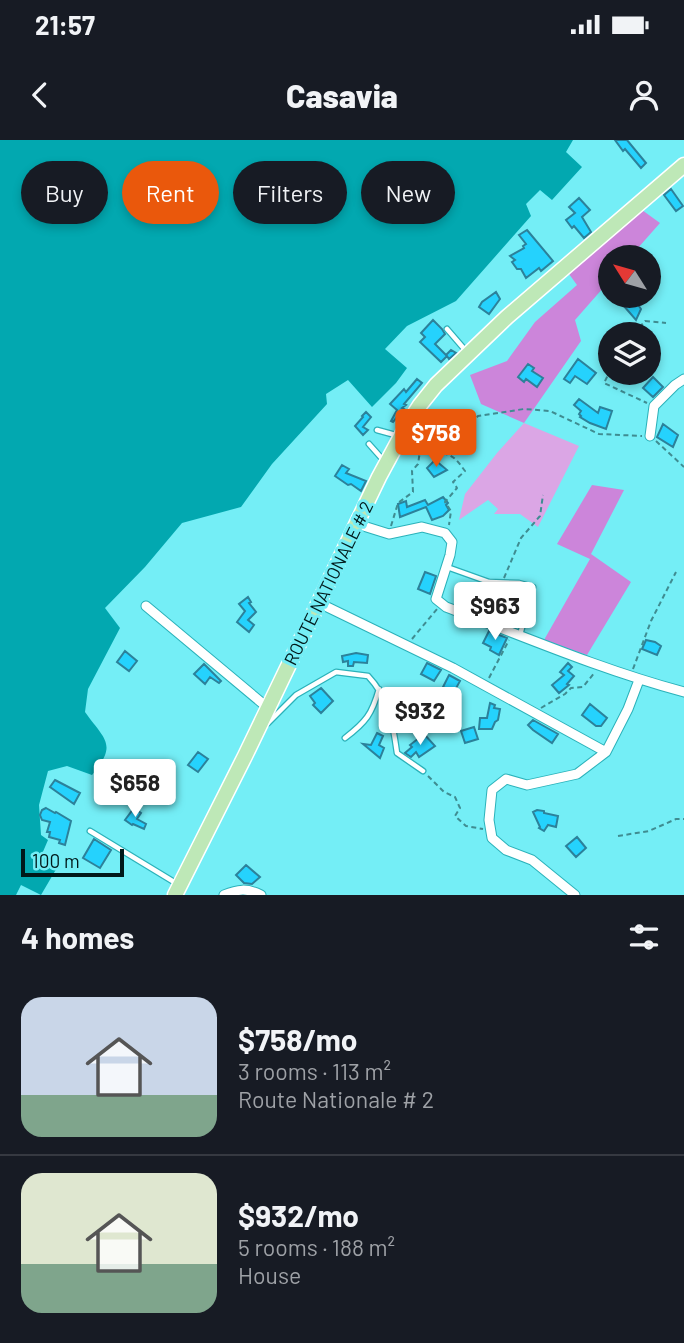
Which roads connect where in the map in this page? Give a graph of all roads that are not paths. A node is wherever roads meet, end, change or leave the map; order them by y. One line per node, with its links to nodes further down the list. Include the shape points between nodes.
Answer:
1 (684, 165): 3 (main road, ROUTE NATIONALE # 2)
2 (447, 329): 3 (lane)
3 (469, 354): 6 (main road, ROUTE NATIONALE # 2, via 428,395)
4 (684, 379): 7 (street, via 654,406)
5 (377, 430): 6 (lane)
6 (400, 436): 9 (main road, ROUTE NATIONALE # 2)
7 (650, 436)
8 (369, 444): 9 (lane)
9 (386, 463): 10 (main road, ROUTE NATIONALE # 2)
10 (358, 524): 11 (street, via 389,534 422,527 445,533 452,542); 12 (main road, ROUTE NATIONALE # 2)
11 (446, 567): 14 (street, via 436,599 441,604); 14 (lane, via 489,582 533,587)
12 (319, 603): 18 (main road, ROUTE NATIONALE # 2); 21 (street)
13 (146, 606): 18 (street)
14 (516, 634): 15 (street)
15 (635, 678): 17 (street); 21 (street, via 628,709)
16 (379, 687): 19 (lane, via 368,676 336,672 296,695); 20 (lane, via 373,710); 22 (lane, via 393,722 397,753)
17 (684, 692)
18 (268, 708): 19 (main road, ROUTE NATIONALE # 2)
19 (254, 736): 24 (main road, ROUTE NATIONALE # 2)
20 (345, 738)
21 (607, 752): 27 (street, via 577,774 527,785 506,779 492,790 492,838 506,850 532,860)
22 (423, 771)
23 (90, 831): 24 (lane)
24 (177, 890)
25 (224, 895): 26 (street, via 238,889)
26 (261, 895)
27 (575, 895)

